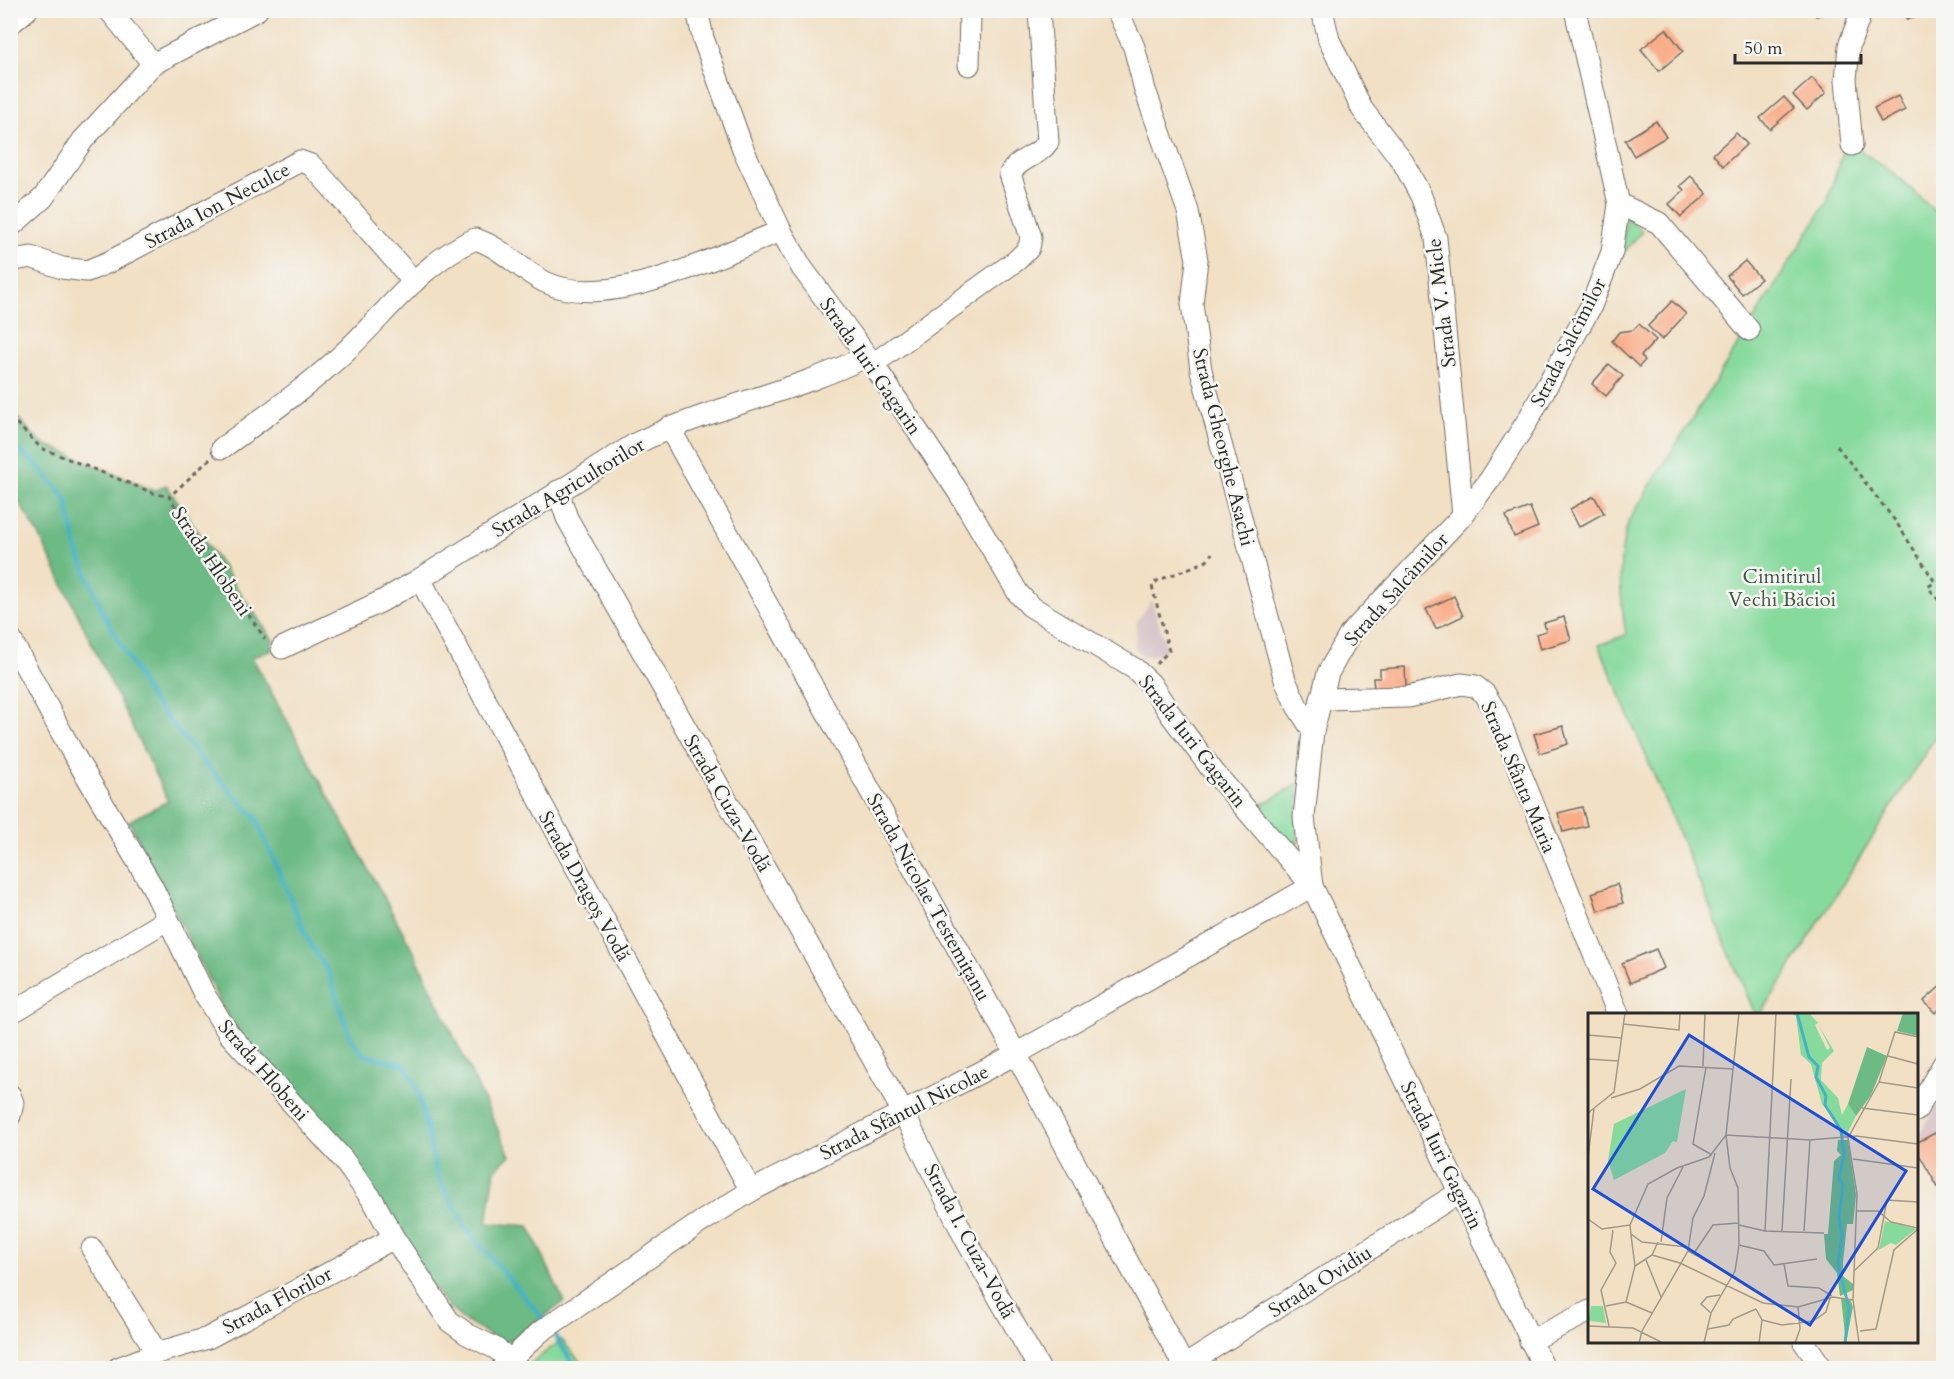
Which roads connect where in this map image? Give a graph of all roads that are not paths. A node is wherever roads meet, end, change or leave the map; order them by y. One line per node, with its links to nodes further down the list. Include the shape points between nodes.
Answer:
1 (27, 10): 11 (street)
2 (109, 10): 12 (street)
3 (257, 10): 12 (street)
4 (697, 10): 17 (street, Strada Iuri Gagarin, via 703,38 743,149)
5 (970, 10): 13 (street)
6 (1039, 10): 22 (street, Strada Agricultorilor, via 1048,142 1015,165 1010,174 1031,237 1029,248)
7 (1117, 10): 31 (street, Strada Gheorghe Asachi, via 1134,47 1145,90 1188,211 1197,260 1193,322 1208,404 1286,681)
8 (1322, 10): 26 (street, Strada V. Micle, via 1329,40 1362,109 1403,162 1422,196 1436,238)
9 (1575, 10): 15 (street, Strada Salcîmilor)
10 (1862, 10): 14 (street, via 1850,46 1846,80)
11 (10, 24)
12 (153, 64): 16 (street, via 83,140 43,198)
13 (969, 65)
14 (1852, 145)
15 (1619, 204): 21 (street, via 1659,223); 26 (street, Strada Salcîmilor, via 1611,252 1591,306 1528,420)
16 (10, 226)
17 (781, 231): 20 (street, via 660,278 617,289 568,290 545,282 488,243 475,239 462,244); 22 (street, Strada Iuri Gagarin, via 802,268)
18 (10, 240): 19 (street, Strada Ion Neculce)
19 (21, 259): 20 (street, Strada Ion Neculce, via 87,271 300,161 311,165)
20 (414, 282): 24 (street, via 301,391)
21 (1749, 330)
22 (870, 360): 23 (street, Strada Agricultorilor); 32 (street, Strada Iuri Gagarin, via 959,493 1018,592 1030,606 1142,675 1214,771)
23 (669, 427): 25 (street, Strada Agricultorilor); 36 (street, Strada Nicolae Testemițanu)
24 (222, 448)
25 (558, 491): 27 (street, Strada Agricultorilor); 40 (street, Strada Cuza-Vodă, via 567,518)
26 (1462, 515): 30 (street, Strada Salcâmilor, via 1350,634 1328,673)
27 (420, 579): 29 (street, Strada Agricultorilor); 42 (street, Strada Dragoș Vodă)
28 (10, 638): 33 (street, Strada Hlobeni, via 152,886)
29 (282, 648)
30 (1321, 699): 31 (street); 35 (street, Strada Sfânta Maria, via 1408,697 1461,684 1475,686 1485,694 1496,712)
31 (1313, 731): 32 (street, via 1305,817)
32 (1312, 886): 36 (street, Strada Sfântul Nicolae); 43 (street, Strada Iuri Gagarin)
33 (167, 920): 34 (street); 44 (street, Strada Hlobeni, via 229,1034 342,1158)
34 (10, 1011)
35 (1618, 1013)
36 (1016, 1054): 40 (street, Strada Sfântul Nicolae); 53 (street, Strada Nicolae Testemițanu)
37 (1944, 1063): 39 (street)
38 (10, 1095): 41 (street)
39 (1918, 1109)
40 (903, 1112): 42 (street, Strada Sfântul Nicolae); 52 (street, Strada I. Cuza-Vodă, via 966,1240)
41 (10, 1116)
42 (751, 1191): 50 (street, Strada Sfântul Nicolae, via 540,1332)
43 (1460, 1192): 47 (street, Strada Iuri Gagarin); 53 (street, Strada Ovidiu)
44 (394, 1238): 49 (street, Strada Florilor, via 208,1338); 50 (street, Strada Hlobeni, via 449,1321)
45 (92, 1249): 49 (street)
46 (1588, 1312): 47 (street)
47 (1530, 1341): 54 (street, Strada Iuri Gagarin)
48 (1805, 1343): 55 (street)
49 (157, 1353): 51 (street, Strada Florilor)
50 (509, 1366)
51 (118, 1368)
52 (1039, 1368)
53 (1183, 1368)
54 (1544, 1368)
55 (1822, 1368)

